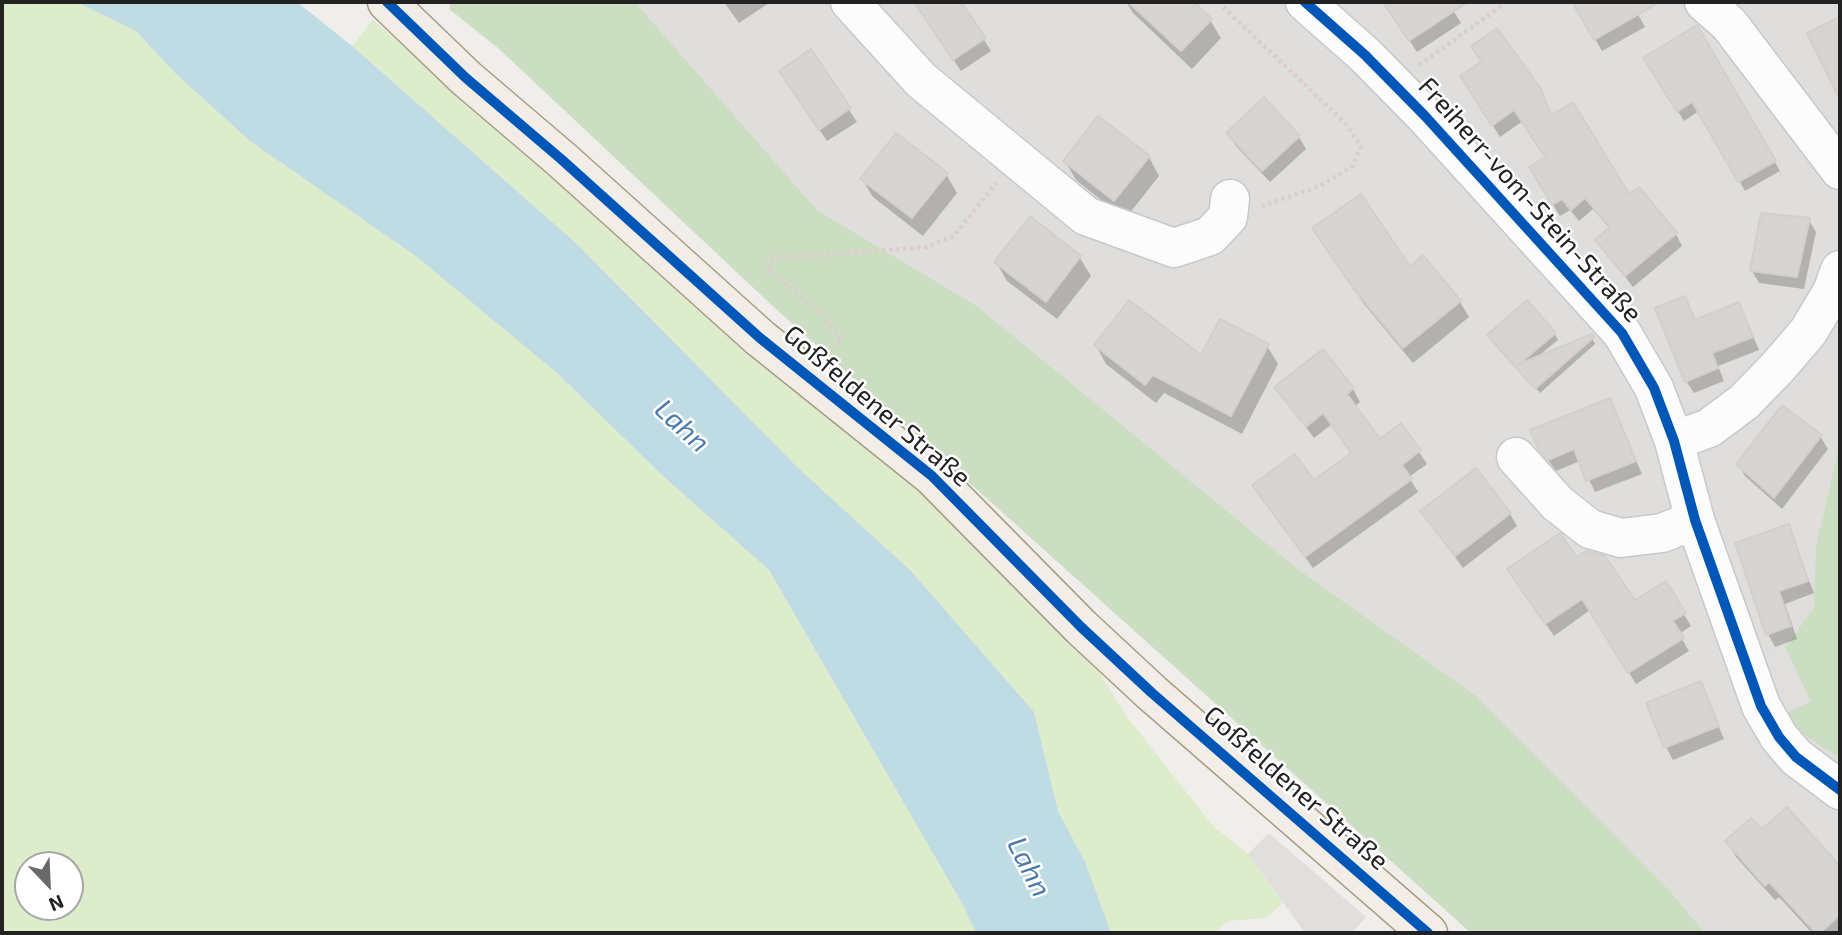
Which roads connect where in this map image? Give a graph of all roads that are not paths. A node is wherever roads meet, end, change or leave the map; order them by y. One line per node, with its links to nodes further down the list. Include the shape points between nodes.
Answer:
1 (387, 2): 12 (main road, Goßfeldener Straße, via 466,78 760,338 932,476 1152,693)
2 (850, 2): 6 (street, via 921,80 1086,216 1174,248 1210,236)
3 (1305, 2): 8 (street, Freiherr-vom-Stein-Straße, via 1366,55 1622,333 1654,388)
4 (1704, 2): 5 (street, via 1728,24)
5 (1840, 170)
6 (1229, 208)
7 (1840, 270): 8 (street, via 1808,332 1744,402 1709,428)
8 (1674, 441): 10 (street, Freiherr-vom-Stein-Straße)
9 (1516, 457): 10 (street, via 1557,503 1590,529 1621,538 1662,533)
10 (1695, 520): 11 (street, Freiherr-vom-Stein-Straße, via 1761,706 1796,757)
11 (1840, 790)
12 (1428, 933)

